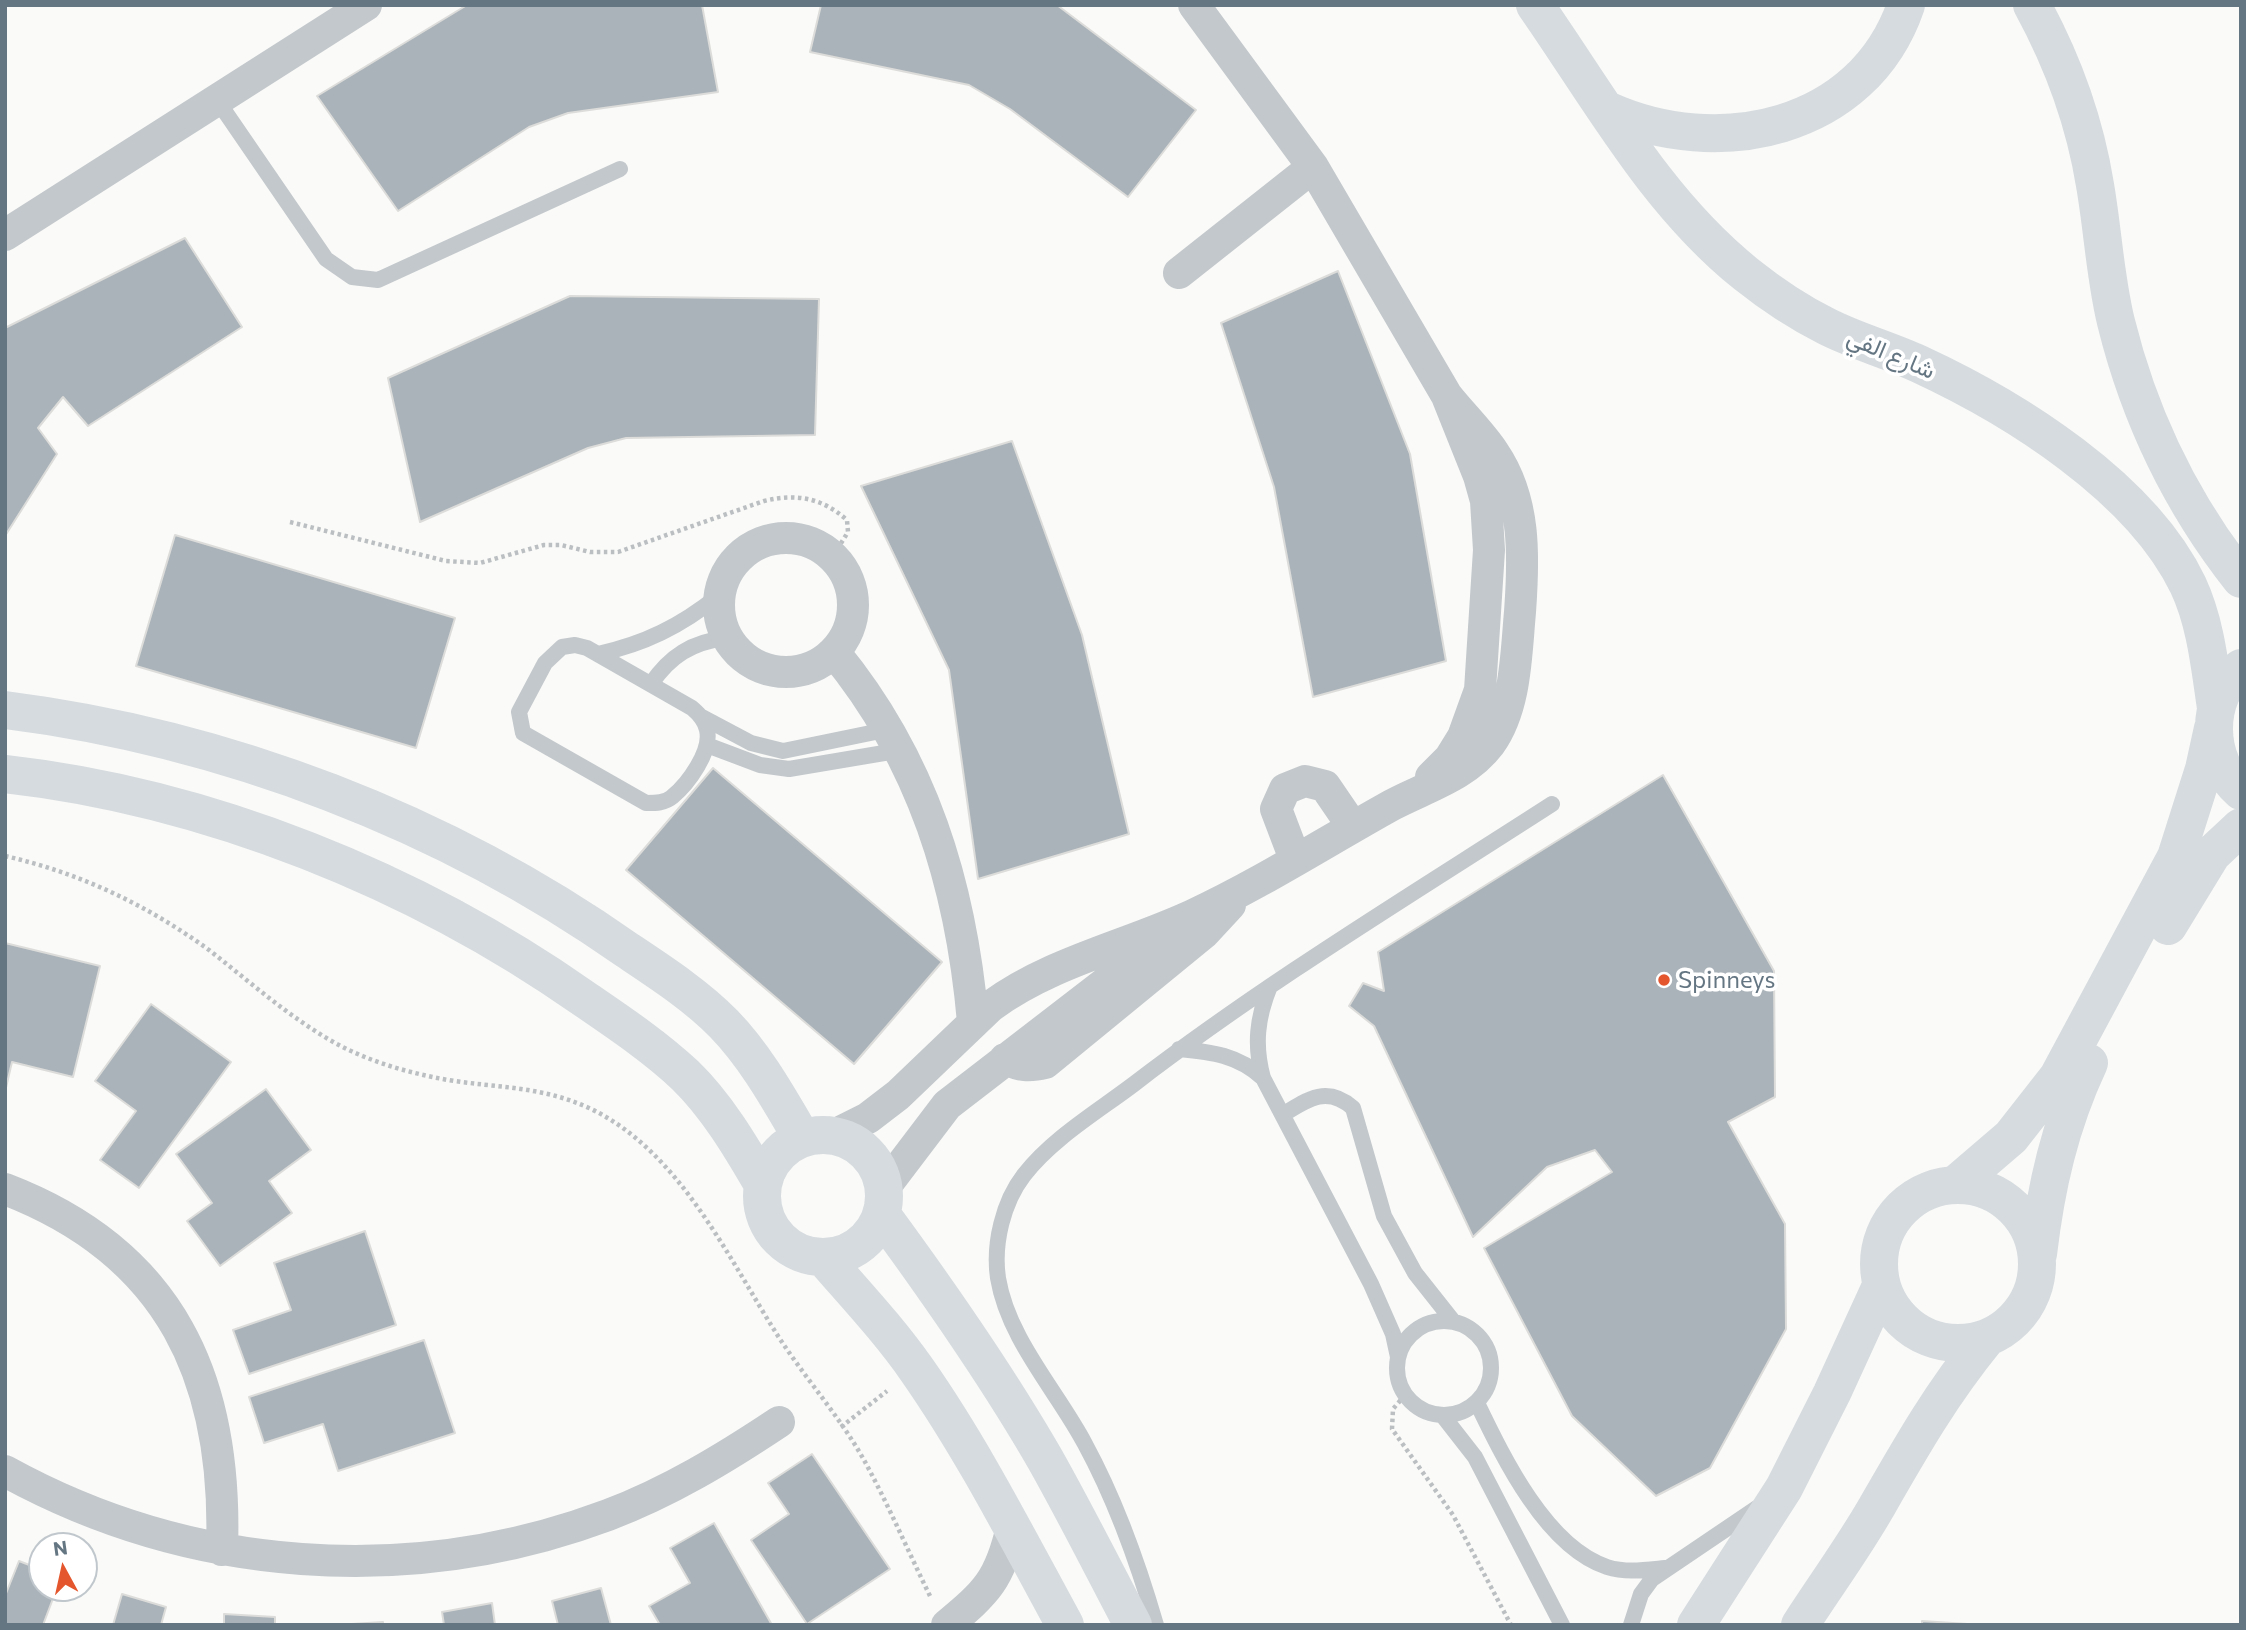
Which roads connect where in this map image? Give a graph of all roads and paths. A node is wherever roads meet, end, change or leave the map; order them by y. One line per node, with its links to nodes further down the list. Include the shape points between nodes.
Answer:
1 (366, 5): 6 (street)
2 (1194, 5): 8 (street)
3 (1535, 5): 7 (street, شارع الفي)
4 (1906, 5): 7 (street, via 1890,41 1855,82 1811,112 1780,124 1738,133 1684,134)
5 (2032, 5): 14 (street, via 2054,50 2084,136 2116,321 2141,404 2189,503)
6 (217, 100): 9 (lane, via 326,259 352,277 377,280); 10 (street)
7 (1607, 110): 23 (street, شارع الفي, via 1675,206 1746,274 1827,327 1920,364 2000,408 2127,502 2165,546 2189,587 2210,661)
8 (1313, 167): 11 (street); 29 (street, via 1447,396 1486,500 1489,550 1483,664 1474,714 1450,758 1416,792)
9 (621, 169)
10 (5, 235)
11 (1179, 272)
12 (290, 522): 13 (path, via 446,561 480,563 544,545 618,552 764,501 803,496 847,520 848,532)
13 (832, 556): 15 (street, via 815,544 774,538 736,558); 17 (street, via 846,573 853,604 847,635)
14 (2241, 579)
15 (718, 596): 16 (street); 18 (lane, via 675,628)
16 (726, 638): 17 (street, via 747,660 777,672 798,672 818,665); 20 (lane, via 690,647 661,669)
17 (834, 652): 24 (street)
18 (598, 654): 20 (lane); 25 (lane, via 575,645 552,653 519,712 523,733 646,803 671,798)
19 (2241, 668): 23 (street, via 2223,690)
20 (651, 684): 22 (lane)
21 (5, 710): 44 (street, via 123,730 285,776 364,806 517,879 599,930 724,1024)
22 (702, 717): 24 (lane, via 751,743 783,751); 25 (lane, via 708,730)
23 (2215, 718): 27 (street, via 2216,750 2223,769); 46 (street, via 2176,857 2058,1077 2011,1137)
24 (896, 740): 25 (lane, via 789,769 760,765); 35 (street, via 950,878)
25 (707, 745)
26 (5, 774): 45 (street, via 110,793 266,836 342,865 487,936 611,1018 686,1076 734,1136)
27 (2241, 791)
28 (1552, 804): 36 (lane)
29 (1353, 827): 32 (street); 32 (street, via 1325,786 1305,781 1285,789 1276,809)
30 (2241, 827): 49 (street, via 2212,854 2088,1065 2071,1101 2054,1158)
31 (5, 856): 64 (path, via 117,893 175,926 304,1024 373,1060 450,1080 523,1087 557,1096 619,1125 646,1146 691,1198 792,1358 863,1458)
32 (1295, 859): 33 (street)
33 (1238, 890): 34 (street); 41 (street, via 1205,932 1056,1055 1031,1067)
34 (1196, 914): 37 (street, via 1053,970); 39 (street)
35 (963, 955): 37 (street); 38 (street)
36 (1270, 986): 40 (lane); 42 (lane, via 1258,1022)
37 (1010, 992): 38 (street); 39 (street)
38 (973, 1022): 44 (street, via 883,1107)
39 (1041, 1031): 41 (street)
40 (1179, 1049): 42 (lane, via 1234,1057); 67 (lane, via 1047,1150 1023,1176 1006,1207 998,1242 998,1277 1007,1311 1108,1491)
41 (1005, 1059): 48 (street, via 928,1126)
42 (1263, 1078): 43 (lane)
43 (1284, 1114): 52 (lane, via 1312,1096 1327,1094 1342,1098 1353,1108 1384,1216 1415,1273); 54 (lane, via 1371,1284)
44 (818, 1136): 45 (street, via 783,1148); 48 (street, via 862,1148 873,1159)
45 (762, 1183): 50 (street, via 765,1220 775,1235 806,1256)
46 (1955, 1185): 49 (street, via 1979,1187 2010,1205 2032,1233); 51 (street, via 1916,1197 1888,1226 1878,1266)
47 (5, 1189): 62 (street, via 66,1216 104,1242 141,1275 171,1314 209,1404 220,1452)
48 (883, 1201): 50 (street, via 873,1232 860,1245); 66 (street, via 1046,1460)
49 (2038, 1256): 53 (street, via 2036,1282 2027,1306 2009,1326)
50 (824, 1258): 61 (street, via 915,1368)
51 (1881, 1286): 53 (street, via 1892,1309 1911,1328 1934,1340 1960,1344); 60 (street)
52 (1453, 1321): 54 (lane, via 1418,1329); 56 (lane, via 1469,1327 1490,1354 1488,1389)
53 (1986, 1339): 72 (street, via 1928,1416 1875,1510)
54 (1398, 1357): 55 (lane, via 1399,1383)
55 (1405, 1395): 57 (lane, via 1422,1410); 68 (path, via 1393,1409 1392,1429 1453,1515)
56 (1477, 1403): 57 (lane); 63 (lane, via 1513,1476 1565,1542 1585,1558 1608,1567 1634,1571)
57 (1443, 1416): 69 (lane, via 1475,1457)
58 (779, 1422): 62 (street, via 668,1488 609,1515 534,1538 420,1559 355,1562 290,1560)
59 (5, 1471): 62 (street, via 126,1525)
60 (1784, 1488): 63 (lane); 71 (street)
61 (1012, 1527): 64 (street, via 993,1582 981,1597); 65 (street)
62 (222, 1550)
63 (1665, 1567): 70 (lane, via 1640,1594)
64 (940, 1613)
65 (1065, 1625)
66 (1133, 1625)
67 (1156, 1625)
68 (1511, 1625)
69 (1562, 1625)
70 (1631, 1625)
71 (1696, 1625)
72 (1800, 1625)

